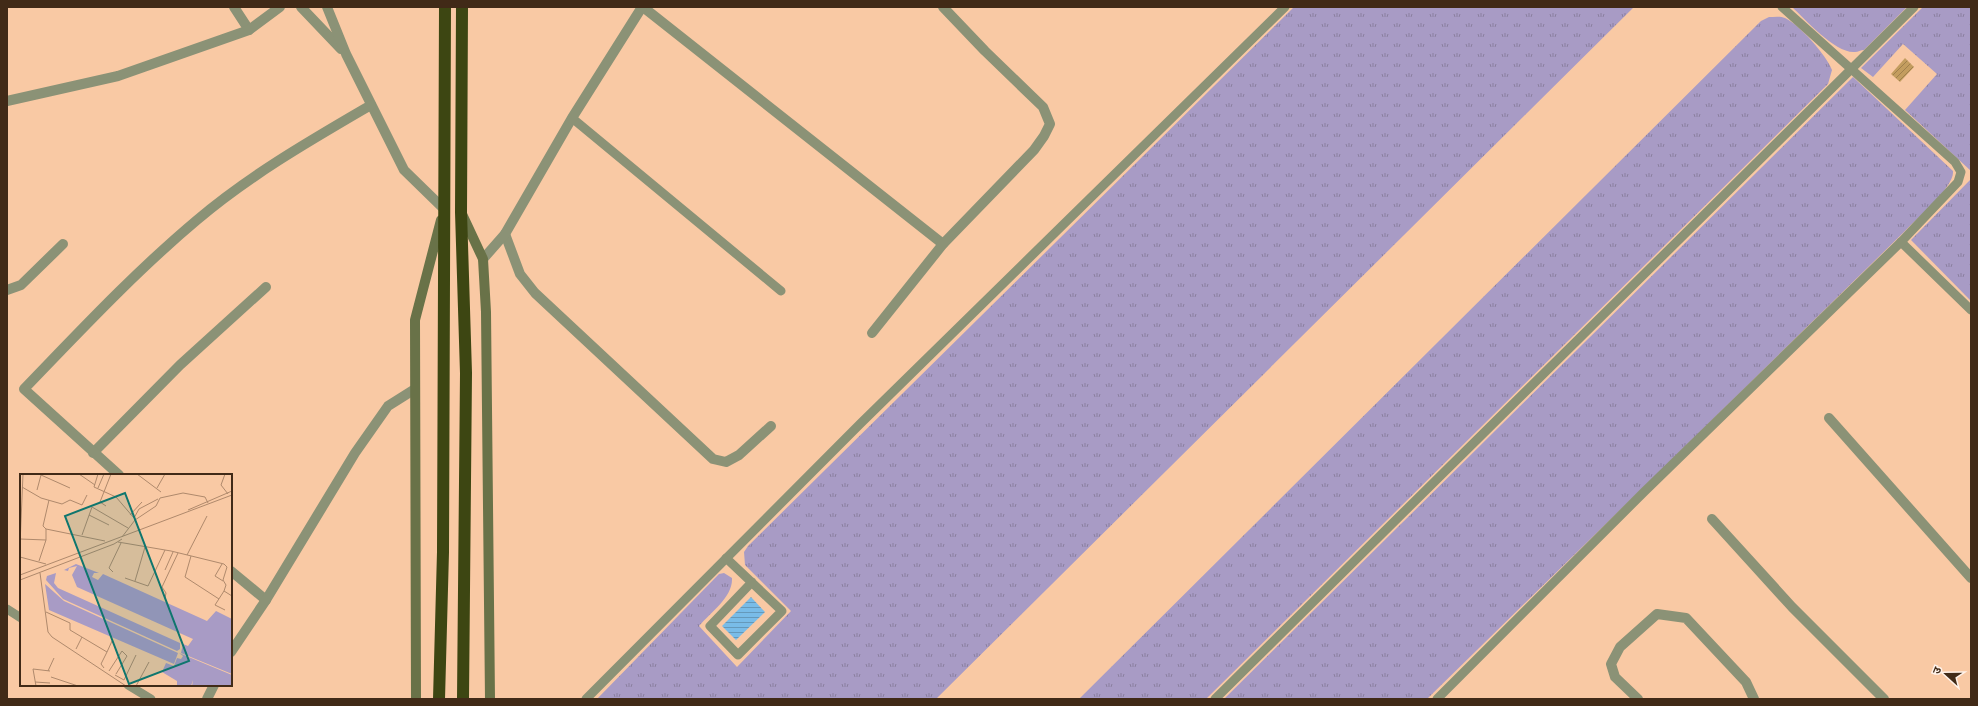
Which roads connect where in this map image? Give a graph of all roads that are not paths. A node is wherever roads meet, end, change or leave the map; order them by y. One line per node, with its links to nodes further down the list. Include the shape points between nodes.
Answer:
1 (234, 7): 12 (street)
2 (280, 7): 12 (street)
3 (301, 7): 13 (street)
4 (327, 7): 13 (street)
5 (445, 7): 18 (highway)
6 (462, 7): 19 (highway)
7 (642, 7): 17 (street); 23 (street)
8 (943, 7): 23 (street, via 1043,107 1050,124 1034,150)
9 (1284, 7): 36 (lane)
10 (1782, 7): 14 (lane)
11 (1914, 7): 14 (lane)
12 (249, 30): 15 (street, via 118,76)
13 (346, 54): 16 (street)
14 (1851, 69): 21 (lane, via 1955,162 1961,172 1952,190); 53 (lane)
15 (7, 101)
16 (371, 105): 18 (street, via 404,170); 33 (street, via 288,153 197,219 119,292 24,389)
17 (572, 118): 20 (street); 27 (lane)
18 (444, 209): 30 (street, via 415,320); 49 (highway)
19 (462, 212): 24 (street); 50 (highway, via 466,373)
20 (505, 234): 24 (street); 32 (street, via 520,274 535,293 713,459 726,462 739,456)
21 (1901, 242): 28 (lane); 54 (lane, via 1644,492)
22 (63, 244): 26 (street, via 21,285)
23 (943, 244): 29 (street)
24 (483, 259): 51 (street, via 486,312)
25 (266, 287): 33 (street, via 180,365)
26 (7, 290)
27 (781, 291)
28 (1971, 310)
29 (872, 333)
30 (415, 389): 40 (street, via 388,406 355,453); 48 (street)
31 (1829, 418): 38 (street)
32 (771, 426)
33 (93, 453): 34 (street)
34 (117, 474)
35 (1712, 519): 57 (street, via 1792,607)
36 (726, 558): 39 (lane); 52 (lane)
37 (232, 572): 40 (street)
38 (1971, 578)
39 (752, 582): 39 (lane, via 782,611 738,655 710,626)
40 (266, 600): 43 (street)
41 (7, 609): 42 (lane)
42 (20, 617)
43 (232, 651)
44 (130, 686): 46 (lane)
45 (214, 686): 47 (street)
46 (151, 699)
47 (207, 699)
48 (416, 699)
49 (440, 699)
50 (463, 699)
51 (490, 699)
52 (586, 699)
53 (1215, 699)
54 (1437, 699)
55 (1638, 699): 56 (street, via 1615,677 1611,664 1620,647 1657,614 1686,618 1746,682)
56 (1754, 699)
57 (1884, 699)

